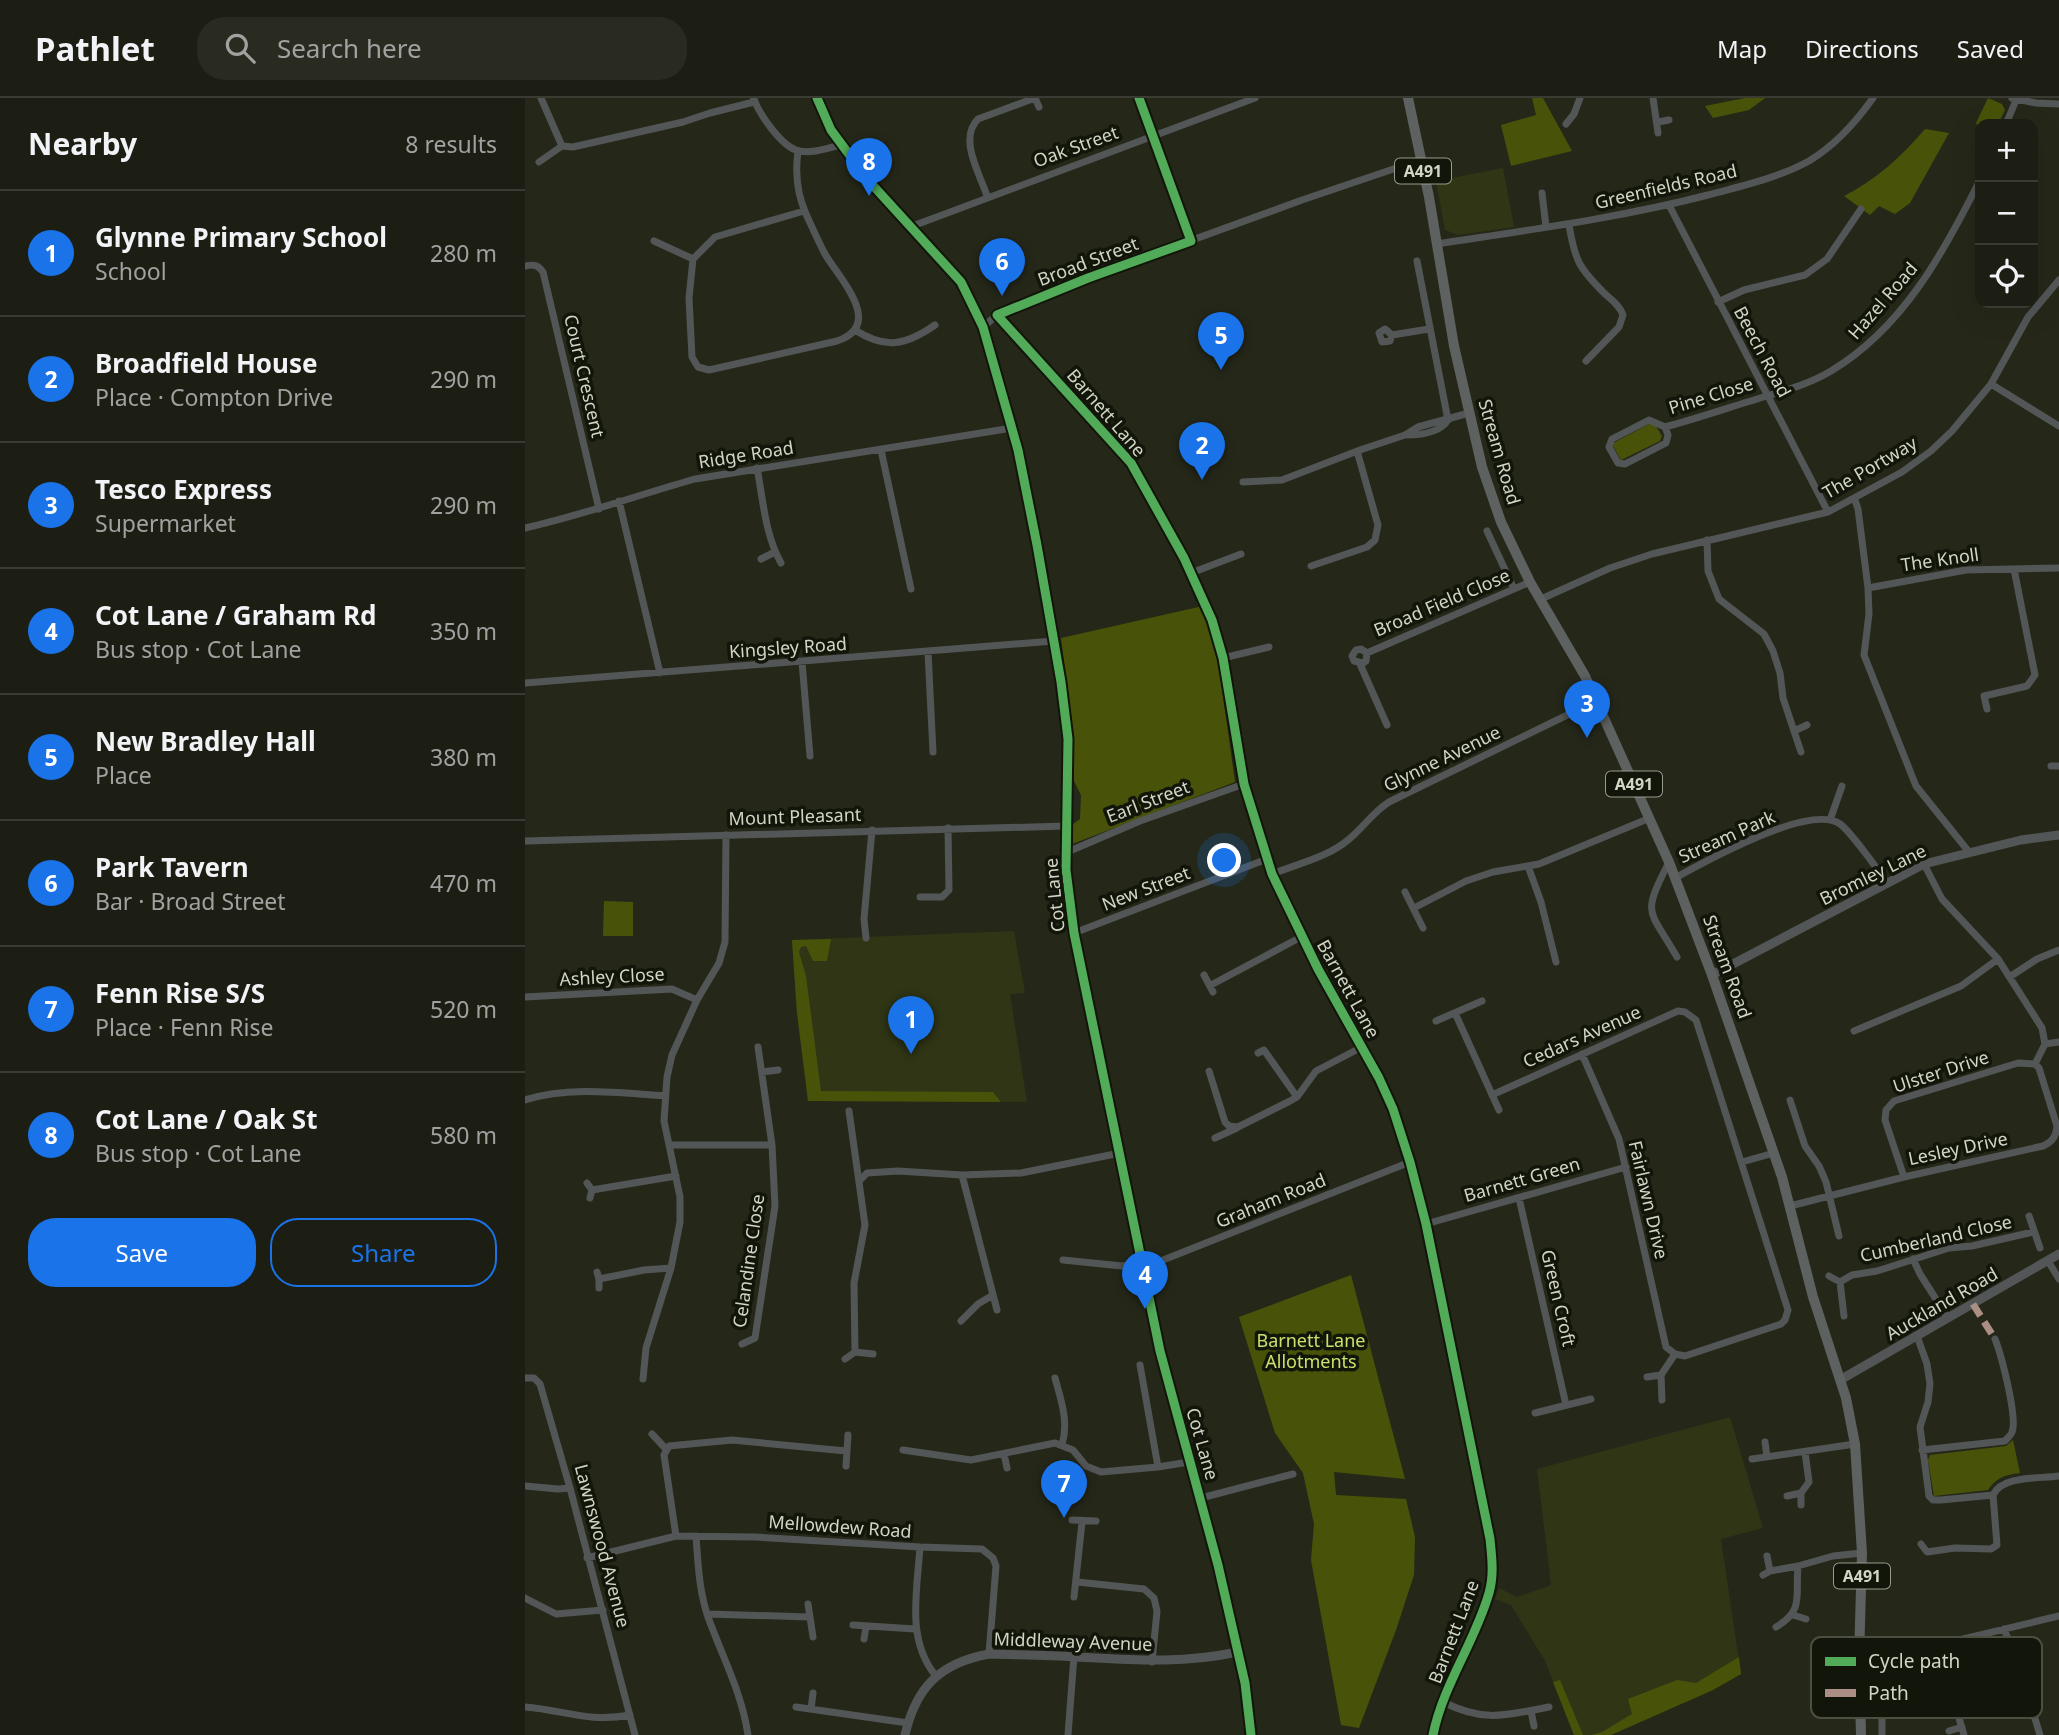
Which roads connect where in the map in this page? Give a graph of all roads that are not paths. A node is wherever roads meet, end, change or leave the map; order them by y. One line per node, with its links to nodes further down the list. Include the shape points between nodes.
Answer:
1 (541, 98): 20 (street)
2 (817, 98): 19 (street, Cot Lane)
3 (1139, 98): 18 (street)
4 (1255, 98): 18 (street, Oak Street)
5 (1408, 98): 22 (highway, A491)
6 (1580, 98): 16 (street)
7 (1653, 98): 15 (street)
8 (1873, 98): 27 (street, Greenfields Road, via 1832,145 1809,160 1766,179)
9 (2015, 98): 11 (street); 13 (street)
10 (754, 100): 20 (street, via 671,125); 21 (street, via 763,120)
11 (2059, 104)
12 (1039, 107): 26 (street, via 1035,98 978,119 971,126 968,141)
13 (2008, 119)
14 (1669, 121): 15 (street)
15 (1658, 122): 17 (street)
16 (1566, 124)
17 (1658, 133)
18 (1153, 135): 26 (street, Oak Street)
19 (841, 145): 21 (street); 31 (street, Cot Lane)
20 (562, 146): 23 (street)
21 (798, 151): 28 (street, via 796,181)
22 (1420, 160): 34 (highway, A491); 40 (street, Broad Street)
23 (539, 162)
24 (1979, 182): 48 (street, Hazel Road, via 1928,276 1889,323 1830,372)
25 (1542, 193): 32 (street)
26 (988, 196): 31 (street, Oak Street)
27 (1669, 205): 30 (street, Greenfields Road); 39 (street, Beech Road)
28 (804, 211): 35 (street, via 715,237); 44 (street, via 853,296)
29 (1860, 215): 39 (street, via 1827,259 1805,275 1744,290)
30 (1569, 225): 32 (street, Greenfields Road); 46 (street, via 1574,255 1623,315 1619,327)
31 (909, 227): 42 (street, Cot Lane, via 961,282)
32 (1546, 227): 34 (street, Greenfields Road)
33 (654, 240): 35 (street)
34 (1437, 244): 49 (highway, Stream Road / A491)
35 (693, 259): 44 (street, via 689,298 692,357 698,367 709,370 837,341)
36 (1417, 261): 43 (street)
37 (525, 266): 60 (street, Court Crescent, via 539,266 543,272)
38 (2059, 280): 47 (street, The Portway, via 2028,317)
39 (1718, 302): 48 (street, Beech Road)
40 (997, 315): 42 (street); 74 (street, Barnett Lane, via 1131,463)
41 (935, 325): 44 (street, via 909,340 888,344)
42 (983, 327): 53 (street, Cot Lane)
43 (1429, 329): 45 (street); 50 (street)
44 (855, 330)
45 (1392, 335)
46 (1586, 361)
47 (1991, 384): 51 (street); 58 (street, The Portway, via 1931,451)
48 (1767, 396): 52 (street, Pine Close); 61 (street, Beech Road)
49 (1469, 413): 50 (street); 75 (highway, Stream Road / A491, via 1501,522)
50 (1448, 420): 55 (street)
51 (2059, 426)
52 (1665, 427): 52 (street, Pine Close, via 1650,421 1612,439 1609,447 1618,463 1625,464 1666,443)
53 (1012, 428): 54 (street, Ridge Road); 80 (street, Cot Lane)
54 (881, 450): 56 (street, Ridge Road); 77 (street)
55 (1357, 451): 57 (street, via 1282,480); 69 (street, via 1378,533 1367,547)
56 (758, 468): 59 (street, Ridge Road, via 695,479); 65 (street)
57 (1243, 482)
58 (1855, 500): 61 (street, The Portway); 76 (street)
59 (619, 502): 60 (street, Ridge Road); 87 (street)
60 (599, 509): 62 (street, Ridge Road)
61 (1828, 512): 64 (street, The Portway)
62 (525, 528)
63 (1487, 531): 78 (street)
64 (1707, 540): 79 (street, The Portway, via 1610,568); 93 (street, via 1708,571 1719,599 1764,634 1773,651)
65 (775, 552): 68 (street); 70 (street)
66 (1321, 553): 69 (street)
67 (1241, 554): 74 (street)
68 (761, 559)
69 (1324, 561): 71 (street)
70 (781, 563)
71 (1311, 566)
72 (2059, 568): 73 (street, The Knoll)
73 (2014, 569): 76 (street, The Knoll, via 1966,570); 90 (street, via 2035,675 2027,686 1984,696)
74 (1191, 573): 84 (street, Barnett Lane)
75 (1530, 582): 78 (street, Broad Field Close); 79 (highway, Stream Road / A491)
76 (1868, 587): 107 (street, via 1864,655 1868,667 1916,786)
77 (911, 589)
78 (1514, 589): 83 (street, Broad Field Close)
79 (1541, 599): 89 (highway, Stream Road / A491)
80 (1054, 641): 82 (street, Kingsley Road); 101 (street, Cot Lane, via 1068,739)
81 (1269, 647): 84 (street)
82 (928, 652): 85 (street, Kingsley Road); 94 (street)
83 (1367, 653): 86 (street, Broad Field Close); 86 (street, Broad Field Close, via 1361,649 1353,653)
84 (1223, 658): 97 (street, Barnett Lane)
85 (802, 662): 87 (street, Kingsley Road); 96 (street)
86 (1360, 664): 91 (street)
87 (660, 673): 88 (street, Kingsley Road)
88 (525, 683)
89 (1596, 701): 99 (highway, Stream Road / A491); 113 (street, Glynne Avenue, via 1389,802 1331,851)
90 (1987, 709)
91 (1387, 725)
92 (1807, 725): 93 (street)
93 (1794, 731): 95 (street)
94 (933, 752)
95 (1801, 752)
96 (810, 756)
97 (1244, 784): 108 (street, Earl Street); 109 (street, Barnett Lane)
98 (1842, 786): 100 (street)
99 (1650, 818): 110 (highway, Stream Road / A491); 112 (street)
100 (1830, 820): 114 (street, Stream Park, via 1816,818 1760,836); 115 (street, via 1841,825)
101 (1066, 826): 102 (street, Mount Pleasant); 108 (street, Cot Lane)
102 (948, 828): 103 (street, Mount Pleasant); 117 (street, via 949,890 942,897)
103 (871, 830): 104 (street, Mount Pleasant); 122 (street)
104 (726, 835): 106 (street, Mount Pleasant); 131 (street, via 725,942 719,963)
105 (2059, 835): 107 (street, Bromley Lane)
106 (525, 841)
107 (1969, 852): 111 (street, Bromley Lane)
108 (1065, 853): 120 (street, Cot Lane)
109 (1267, 859): 113 (street, Barnett Lane); 120 (street, New Street)
110 (1669, 862): 114 (highway, Stream Road / A491); 124 (street, via 1653,893 1651,913)
111 (1924, 864): 115 (street, Bromley Lane); 125 (street, via 1942,899)
112 (1528, 866): 118 (street, via 1466,881); 126 (street)
113 (1272, 874): 121 (street, Barnett Lane)
114 (1675, 878): 128 (highway, Stream Road / A491)
115 (1887, 883): 128 (street, Bromley Lane)
116 (1405, 892): 118 (street)
117 (920, 897)
118 (1414, 908): 119 (street)
119 (1423, 928)
120 (1074, 933): 158 (street, Cot Lane)
121 (1301, 937): 127 (street, via 1212,988); 138 (street, Barnett Lane)
122 (866, 938)
123 (2059, 950): 129 (street)
124 (1677, 957)
125 (1998, 959): 129 (street); 135 (street, via 1961,986)
126 (1556, 962)
127 (1204, 975)
128 (1712, 975): 159 (highway, Stream Road / A491)
129 (2011, 976): 137 (street, via 2042,1028)
130 (525, 997): 131 (street, Ashley Close, via 673,989)
131 (697, 1000): 147 (street, via 672,1055)
132 (1482, 1001): 133 (street)
133 (1455, 1013): 134 (street); 146 (street)
134 (1436, 1021)
135 (1854, 1031)
136 (2059, 1042): 137 (street)
137 (2045, 1044): 142 (street)
138 (1362, 1047): 148 (street, via 1316,1071); 160 (street, Barnett Lane, via 1393,1109)
139 (758, 1048): 145 (street, Celandine Close)
140 (1258, 1053): 148 (street, via 1264,1050)
141 (1581, 1054): 146 (street, Cedars Avenue); 161 (street, Cedars Avenue, via 1678,1011 1685,1012 1696,1020); 162 (street, Fairlawn Drive, via 1607,1108)
142 (2035, 1064): 153 (street, Lesley Drive); 165 (street, Ulster Drive, via 2018,1063 1894,1101 1885,1120)
143 (778, 1070): 145 (street)
144 (1209, 1071): 154 (street, via 1225,1122)
145 (762, 1072): 157 (street, Celandine Close)
146 (1492, 1095): 151 (street)
147 (665, 1096): 149 (street, via 593,1091); 156 (street)
148 (1297, 1097): 154 (street)
149 (525, 1100)
150 (1790, 1100): 168 (street, via 1805,1146)
151 (1499, 1110)
152 (849, 1111): 166 (street)
153 (2058, 1126): 165 (street, Lesley Drive, via 2050,1143 2043,1146)
154 (1238, 1128): 155 (street)
155 (1215, 1138)
156 (669, 1145): 157 (street); 164 (street)
157 (772, 1145): 194 (street, Celandine Close, via 775,1206)
158 (1120, 1153): 163 (street, via 1045,1169); 182 (street, Cot Lane)
159 (1774, 1153): 161 (street); 170 (highway, Stream Road / A491)
160 (1410, 1161): 172 (street, Barnett Lane); 182 (street, Graham Road)
161 (1742, 1162): 200 (street, via 1787,1316 1775,1327 1685,1356)
162 (1626, 1167): 169 (street, Barnett Green); 200 (street, Fairlawn Drive, via 1666,1347)
163 (962, 1175): 166 (street, via 898,1171 867,1173); 188 (street)
164 (676, 1176): 167 (street); 183 (street, via 680,1222)
165 (1904, 1177): 168 (street, Lesley Drive)
166 (859, 1181): 198 (street, via 865,1224 853,1283)
167 (590, 1190)
168 (1831, 1196): 170 (street, Lesley Drive); 174 (street)
169 (1519, 1198): 172 (street, Barnett Green); 211 (street, Green Croft)
170 (1790, 1206): 208 (highway, Stream Road / A491)
171 (2029, 1216): 173 (street)
172 (1426, 1224): 276 (street, Barnett Lane, via 1493,1567 1489,1593)
173 (2033, 1232): 175 (street); 178 (street, Cumberland Close)
174 (1839, 1236)
175 (2040, 1248)
176 (1078, 1252): 181 (street)
177 (2059, 1254): 180 (street, Auckland Road)
178 (1913, 1259): 186 (street, Cumberland Close); 191 (street)
179 (1063, 1260): 181 (street, Graham Road)
180 (2048, 1261): 185 (street); 191 (street, Auckland Road)
181 (1078, 1262): 182 (street, Graham Road)
182 (1142, 1265): 226 (street, Cot Lane)
183 (671, 1268): 187 (street, via 598,1275); 207 (street, via 646,1348)
184 (1829, 1276): 186 (street)
185 (2059, 1279)
186 (1840, 1282): 190 (street)
187 (599, 1288)
188 (993, 1295): 189 (street); 192 (street)
189 (997, 1310)
190 (1844, 1316)
191 (1948, 1318): 193 (street, Auckland Road)
192 (961, 1321)
193 (1917, 1336): 208 (street, Auckland Road); 220 (street, via 1930,1384 1920,1427)
194 (755, 1338): 196 (street, Celandine Close); 197 (street, Celandine Close)
195 (1995, 1339): 220 (street, via 2002,1355 2012,1432 2005,1441)
196 (742, 1344)
197 (764, 1346)
198 (855, 1352): 199 (street); 201 (street)
199 (873, 1354)
200 (1675, 1354): 203 (street)
201 (845, 1359)
202 (1140, 1365): 228 (street)
203 (1661, 1375): 204 (street); 210 (street)
204 (1647, 1377)
205 (525, 1378): 233 (street, Lawnswood Avenue, via 540,1384)
206 (1055, 1378): 217 (street, via 1065,1416)
207 (643, 1379)
208 (1840, 1380): 216 (highway, Stream Road / A491)
209 (1591, 1399): 211 (street)
210 (1663, 1400)
211 (1566, 1405): 212 (street)
212 (1535, 1413)
213 (652, 1434): 218 (street)
214 (848, 1435): 221 (street)
215 (1765, 1441): 224 (street)
216 (1855, 1444): 222 (street); 246 (highway, Stream Road / A491)
217 (1062, 1445): 223 (street, via 1047,1442); 228 (street, via 1086,1466 1101,1472)
218 (666, 1449): 221 (street, via 675,1444 732,1440); 242 (street)
219 (903, 1450): 223 (street, via 971,1460)
220 (1922, 1450): 235 (street, via 1933,1500)
221 (846, 1451): 227 (street)
222 (1805, 1452): 224 (street); 234 (street, via 1809,1482)
223 (1004, 1454): 229 (street)
224 (1767, 1457): 225 (street)
225 (1752, 1459)
226 (1189, 1462): 228 (street); 237 (street, Cot Lane)
227 (846, 1466)
228 (1158, 1467)
229 (1007, 1468)
230 (1293, 1475): 237 (street)
231 (2059, 1476): 235 (street, via 2004,1483)
232 (525, 1486): 233 (street)
233 (570, 1488): 248 (street, Lawnswood Avenue)
234 (1801, 1493): 236 (street); 238 (street)
235 (1993, 1495): 244 (street, via 1997,1545 1927,1552)
236 (1787, 1496)
237 (1201, 1498): 270 (street, Cot Lane)
238 (1801, 1505)
239 (1072, 1520): 241 (street)
240 (1096, 1521): 241 (street)
241 (1082, 1522): 250 (street)
242 (676, 1536): 243 (street, Mellowdew Road); 248 (street, Mellowdew Road)
243 (696, 1536): 245 (street, Mellowdew Road); 255 (street)
244 (1921, 1544)
245 (920, 1548): 263 (street); 271 (street, Mellowdew Road, via 982,1549 993,1558)
246 (1862, 1553): 249 (street); 266 (highway, Stream Road / A491)
247 (1767, 1556): 249 (street, via 1766,1573)
248 (587, 1558): 254 (street, Lawnswood Avenue)
249 (1798, 1566): 256 (street)
250 (1077, 1582): 251 (street); 273 (street, via 1144,1589 1154,1598)
251 (1074, 1597)
252 (525, 1598): 254 (street, via 556,1614)
253 (808, 1604): 258 (street)
254 (603, 1610): 282 (street, Lawnswood Avenue)
255 (707, 1614): 258 (street); 290 (street, via 744,1709)
256 (1793, 1615): 259 (street); 262 (street)
257 (2059, 1616): 264 (street)
258 (809, 1617): 265 (street)
259 (1807, 1619)
260 (853, 1625): 261 (street)
261 (866, 1627): 263 (street); 269 (street)
262 (1776, 1627)
263 (915, 1629): 274 (street, via 926,1665)
264 (2004, 1629): 267 (street); 268 (street)
265 (813, 1637)
266 (1860, 1637)
267 (1971, 1637)
268 (2007, 1637)
269 (864, 1639)
270 (1238, 1652): 273 (street, Middleway Avenue); 293 (street, Cot Lane)
271 (989, 1654): 272 (street, Middleway Avenue); 274 (street, Middleway Avenue, via 965,1660)
272 (1074, 1657): 273 (street, Middleway Avenue); 292 (street)
273 (1152, 1662)
274 (936, 1676): 285 (street, Middleway Avenue, via 919,1694)
275 (813, 1693): 280 (street)
276 (1443, 1702): 281 (street, via 1464,1713 1485,1716); 294 (street, Barnett Lane)
277 (525, 1707): 282 (street, via 582,1718)
278 (796, 1707): 280 (street)
279 (1549, 1707): 281 (street)
280 (811, 1709): 285 (street)
281 (1531, 1711): 286 (street)
282 (630, 1715): 289 (street, Lawnswood Avenue)
283 (1959, 1718): 288 (street)
284 (2035, 1718): 295 (street)
285 (908, 1723): 291 (street, Middleway Avenue)
286 (1534, 1726)
287 (1949, 1731): 288 (street)
288 (1963, 1731)
289 (635, 1735)
290 (747, 1735)
291 (905, 1735)
292 (1068, 1735)
293 (1251, 1735)
294 (1433, 1735)
295 (2040, 1735)

